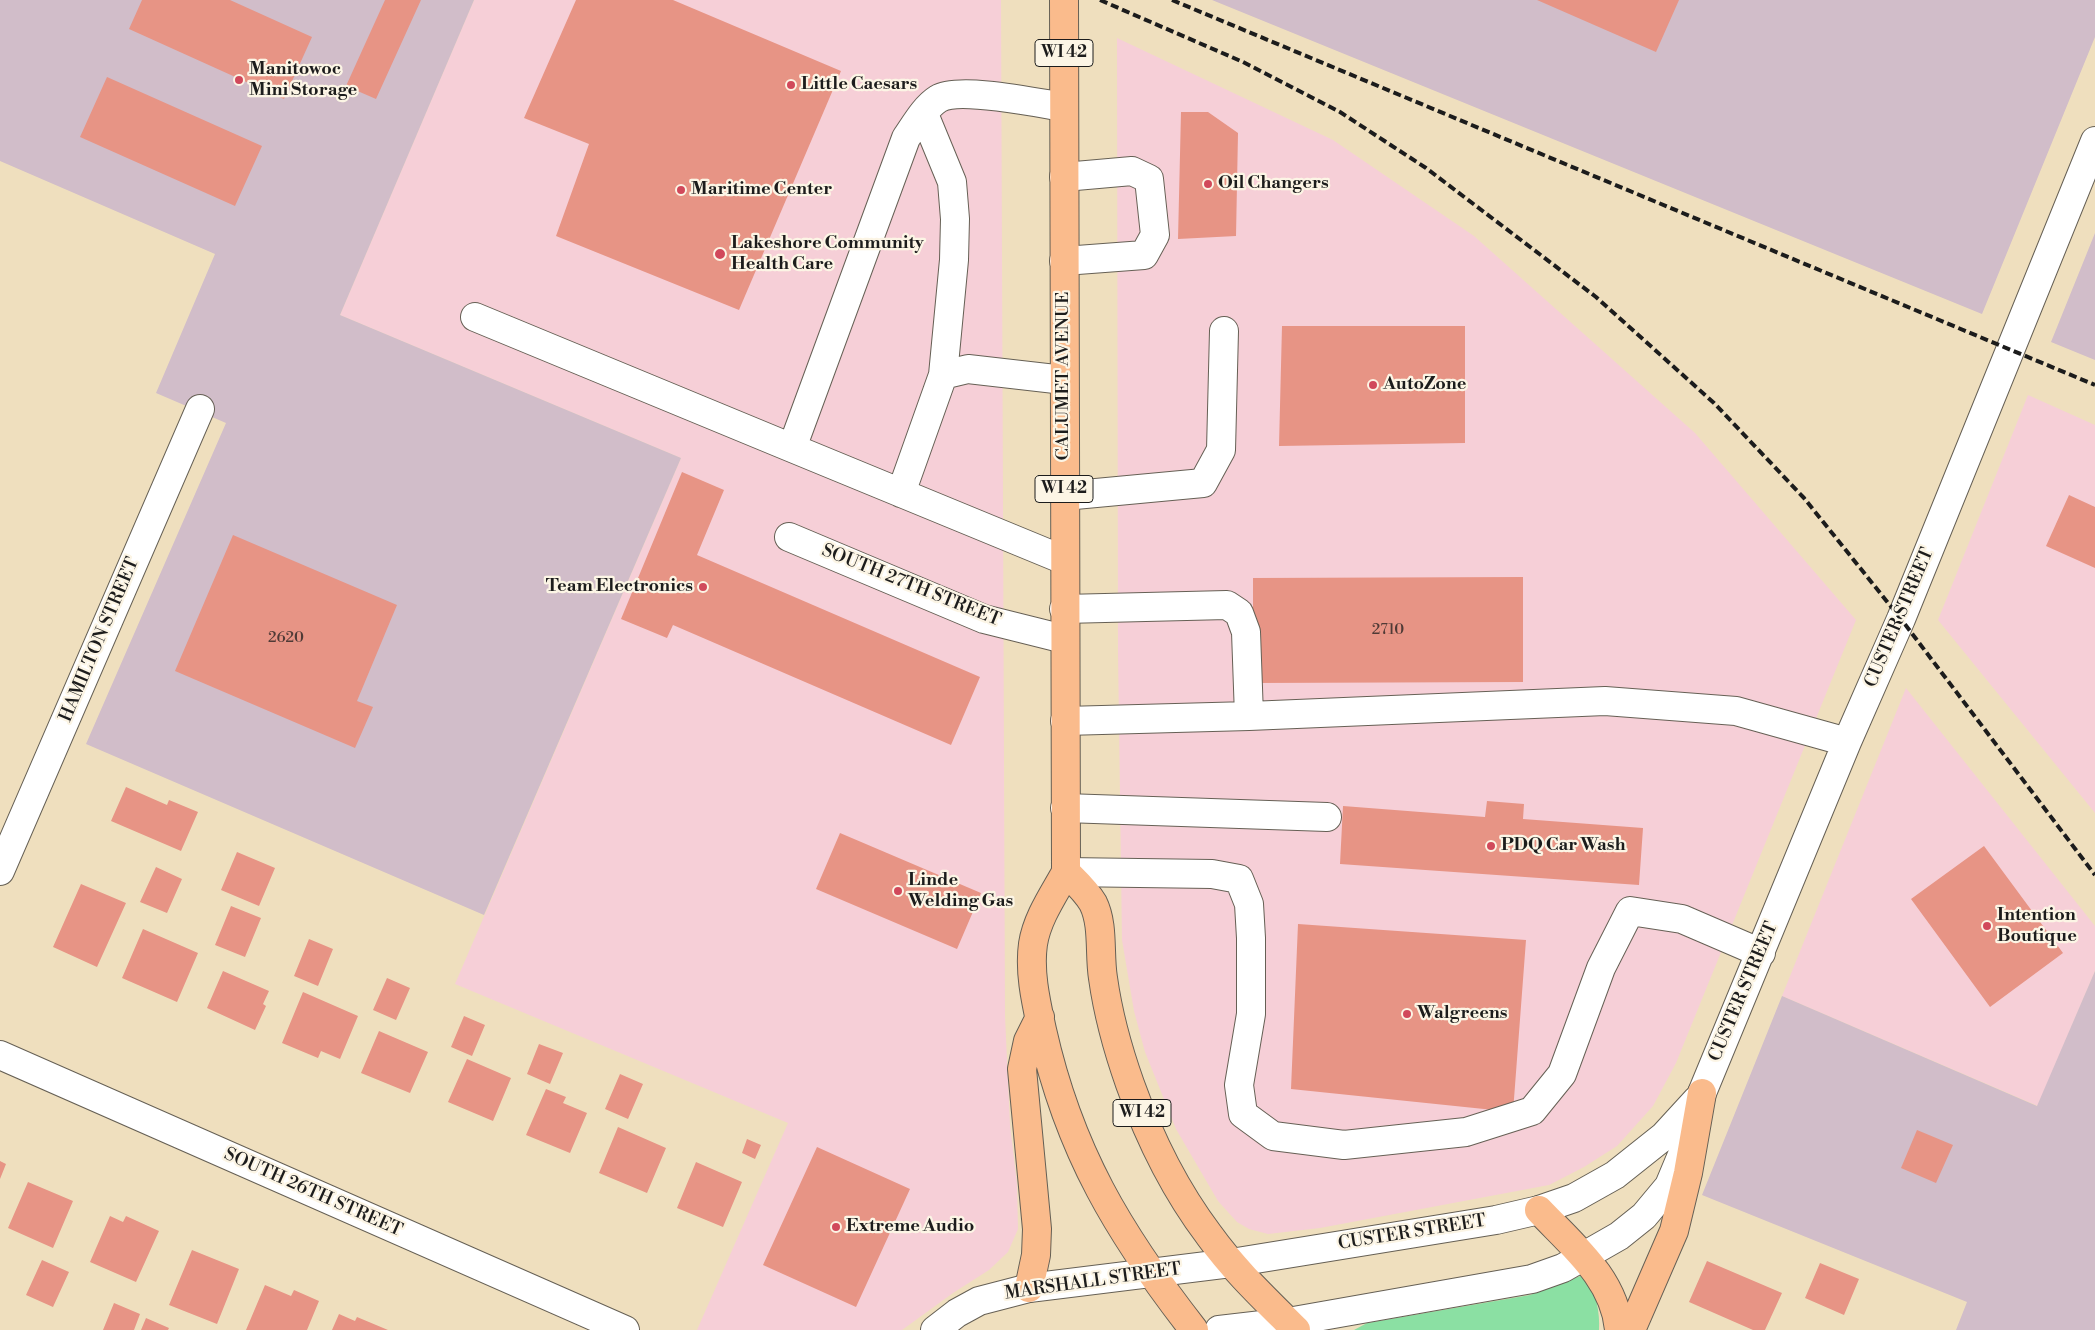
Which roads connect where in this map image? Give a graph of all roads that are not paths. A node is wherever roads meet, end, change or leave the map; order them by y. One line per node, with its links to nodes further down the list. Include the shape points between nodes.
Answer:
1 (1064, 0): 2 (main road, CALUMET AVENUE / WI 42)
2 (1064, 107): 3 (street, via 959,93 939,99); 5 (main road, CALUMET AVENUE / WI 42)
3 (924, 114): 9 (street, via 952,182 955,219); 12 (street, via 906,138)
4 (2095, 141): 21 (street, CUSTER STREET, via 1901,619)
5 (1064, 177): 6 (main road, CALUMET AVENUE / WI 42); 6 (street, via 1132,171 1150,179 1155,235 1144,255)
6 (1064, 261): 10 (main road, CALUMET AVENUE / WI 42)
7 (475, 316): 12 (street)
8 (1224, 331): 14 (street, via 1221,450 1202,483)
9 (943, 375): 10 (street, via 968,369); 13 (street)
10 (1064, 380): 14 (main road, CALUMET AVENUE / WI 42)
11 (200, 409): 24 (street, HAMILTON STREET)
12 (792, 448): 13 (street)
13 (901, 493): 16 (street)
14 (1064, 496): 16 (main road, CALUMET AVENUE / WI 42)
15 (789, 537): 18 (street, SOUTH 27TH STREET, via 984,619)
16 (1064, 560): 17 (main road, CALUMET AVENUE / WI 42)
17 (1064, 609): 18 (main road, CALUMET AVENUE / WI 42); 19 (street, via 1227,605 1239,613 1246,632)
18 (1064, 639): 20 (main road, CALUMET AVENUE / WI 42)
19 (1249, 716): 20 (street); 21 (street, via 1605,702 1736,711)
20 (1065, 721): 22 (main road, CALUMET AVENUE / WI 42)
21 (1847, 742): 26 (street, CUSTER STREET)
22 (1065, 808): 23 (street); 25 (main road, CALUMET AVENUE / WI 42)
23 (1327, 817)
24 (3, 858)
25 (1066, 872): 26 (street, via 1212,874 1238,880 1249,904 1251,938 1251,1014 1239,1086 1243,1114 1272,1136 1344,1145 1466,1132 1532,1111 1562,1074 1600,968 1630,911 1682,920); 27 (main road, CALUMET AVENUE / WI 42, via 1042,916 1033,942 1034,981); 32 (main road, WI 42, via 1087,895 1097,913 1109,1014 1141,1111 1189,1206)
26 (1761, 953): 29 (street, CUSTER STREET)
27 (1040, 1017): 33 (main road, CALUMET AVENUE / WI 42, via 1052,1069 1077,1142 1106,1203); 34 (main road, via 1028,1041 1022,1069 1037,1229 1036,1255)
28 (0, 1055): 36 (street, SOUTH 26TH STREET)
29 (1702, 1093): 30 (street, CUSTER STREET, via 1639,1158 1586,1192); 31 (street, CUSTER STREET, via 1681,1158 1661,1197 1632,1227); 41 (main road, via 1676,1223)
30 (1540, 1210): 31 (main road); 32 (street, CUSTER STREET)
31 (1584, 1257): 35 (street, CUSTER STREET, via 1548,1274 1515,1283); 40 (main road, via 1604,1284 1615,1309)
32 (1231, 1263): 33 (street, MARSHALL STREET); 35 (main road, WI 42)
33 (1150, 1274): 34 (street, MARSHALL STREET); 38 (main road, CALUMET AVENUE / WI 42)
34 (1029, 1288): 37 (street, MARSHALL STREET, via 979,1301)
35 (1292, 1326): 39 (street)
36 (626, 1330)
37 (936, 1330)
38 (1194, 1330)
39 (1219, 1330)
40 (1619, 1330)
41 (1631, 1330)

